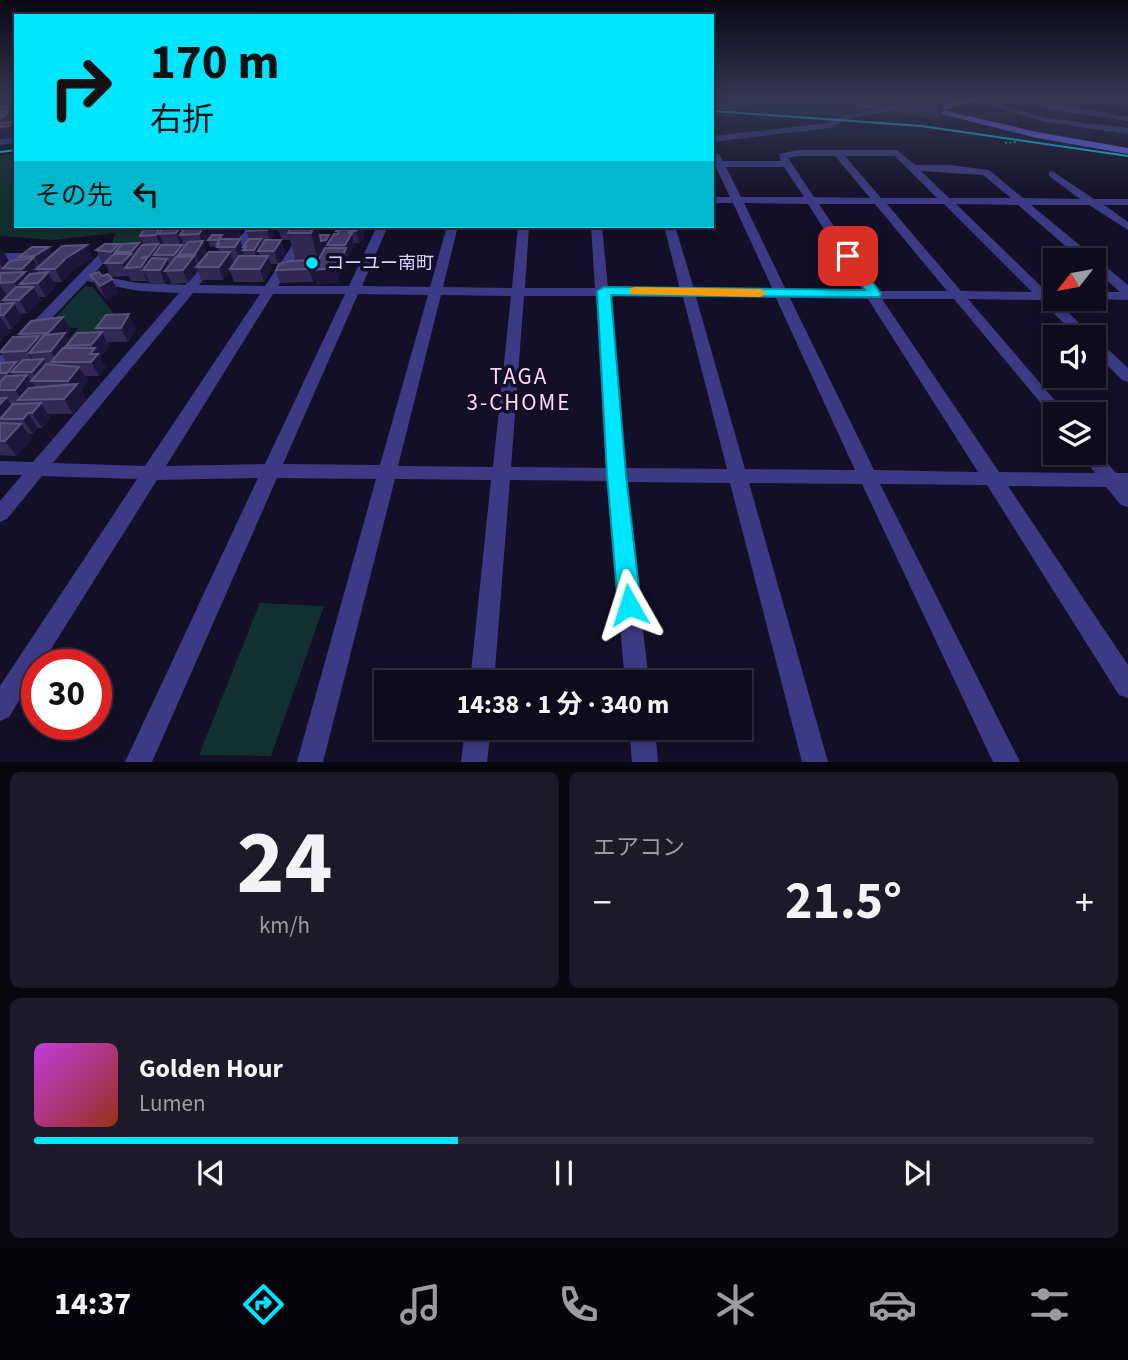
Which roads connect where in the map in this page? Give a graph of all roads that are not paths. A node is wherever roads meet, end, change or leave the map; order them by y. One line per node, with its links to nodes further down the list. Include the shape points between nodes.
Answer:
1 (758, 134): 3 (street)
2 (1031, 134): 4 (street)
3 (714, 139)
4 (1128, 151)
5 (838, 153): 7 (street, via 788,154 782,156); 8 (street, via 897,153); 13 (street)
6 (716, 160): 7 (street); 11 (street)
7 (785, 164): 12 (street)
8 (913, 168): 14 (street); 15 (street, via 986,172)
9 (1052, 174): 16 (street)
10 (714, 200): 11 (street)
11 (735, 200): 12 (street); 44 (street)
12 (810, 200): 13 (street); 45 (street)
13 (877, 200): 14 (street); 46 (street)
14 (947, 201): 15 (street); 39 (street)
15 (1020, 202): 16 (street); 27 (street)
16 (1094, 202): 17 (street); 18 (street)
17 (1128, 202)
18 (1128, 227)
19 (254, 228): 28 (street)
20 (308, 228): 37 (street, via 289,246)
21 (382, 228): 38 (street)
22 (452, 228): 40 (street)
23 (524, 228): 41 (street)
24 (597, 228): 42 (street)
25 (670, 228): 43 (street)
26 (258, 248): 28 (street)
27 (1075, 248)
28 (222, 249): 36 (street)
29 (80, 256): 35 (street, via 111,255)
30 (0, 257): 31 (street)
31 (32, 257): 32 (street); 33 (street)
32 (56, 257)
33 (16, 272)
34 (1106, 274): 47 (street)
35 (85, 277): 36 (street, via 139,287); 53 (street)
36 (186, 289): 37 (street); 59 (street)
37 (268, 289): 38 (street); 62 (street)
38 (354, 289): 40 (street); 60 (street)
39 (1043, 290)
40 (435, 291): 41 (street); 61 (street)
41 (519, 291): 42 (street); 63 (street)
42 (604, 291): 43 (street); 64 (street)
43 (686, 292): 44 (street); 65 (street)
44 (780, 293): 45 (street); 66 (street)
45 (874, 294): 46 (street); 67 (street)
46 (959, 294): 49 (street); 56 (street)
47 (1128, 294): 48 (street)
48 (1106, 295)
49 (1043, 296)
50 (1063, 312): 51 (street)
51 (1075, 325)
52 (1106, 356): 55 (street)
53 (5, 368): 54 (lane)
54 (0, 372)
55 (1128, 377)
56 (1047, 402)
57 (1102, 465): 68 (street)
58 (0, 468): 59 (street)
59 (38, 469): 62 (street); 70 (street)
60 (271, 471): 61 (street); 62 (street); 77 (street)
61 (386, 472): 63 (street); 78 (street)
62 (151, 473): 74 (street)
63 (503, 473): 64 (street); 71 (street)
64 (616, 475): 65 (street); 72 (street)
65 (736, 475): 66 (street); 81 (street)
66 (868, 478): 67 (street); 82 (street)
67 (994, 480): 68 (street); 73 (street)
68 (1119, 480): 69 (street)
69 (1128, 500)
70 (0, 514)
71 (483, 670)
72 (636, 670)
73 (1128, 686)
74 (0, 708)
75 (477, 740): 79 (street)
76 (643, 740): 80 (street)
77 (138, 761)
78 (310, 761)
79 (474, 761)
80 (645, 761)
81 (815, 761)
82 (1007, 761)

